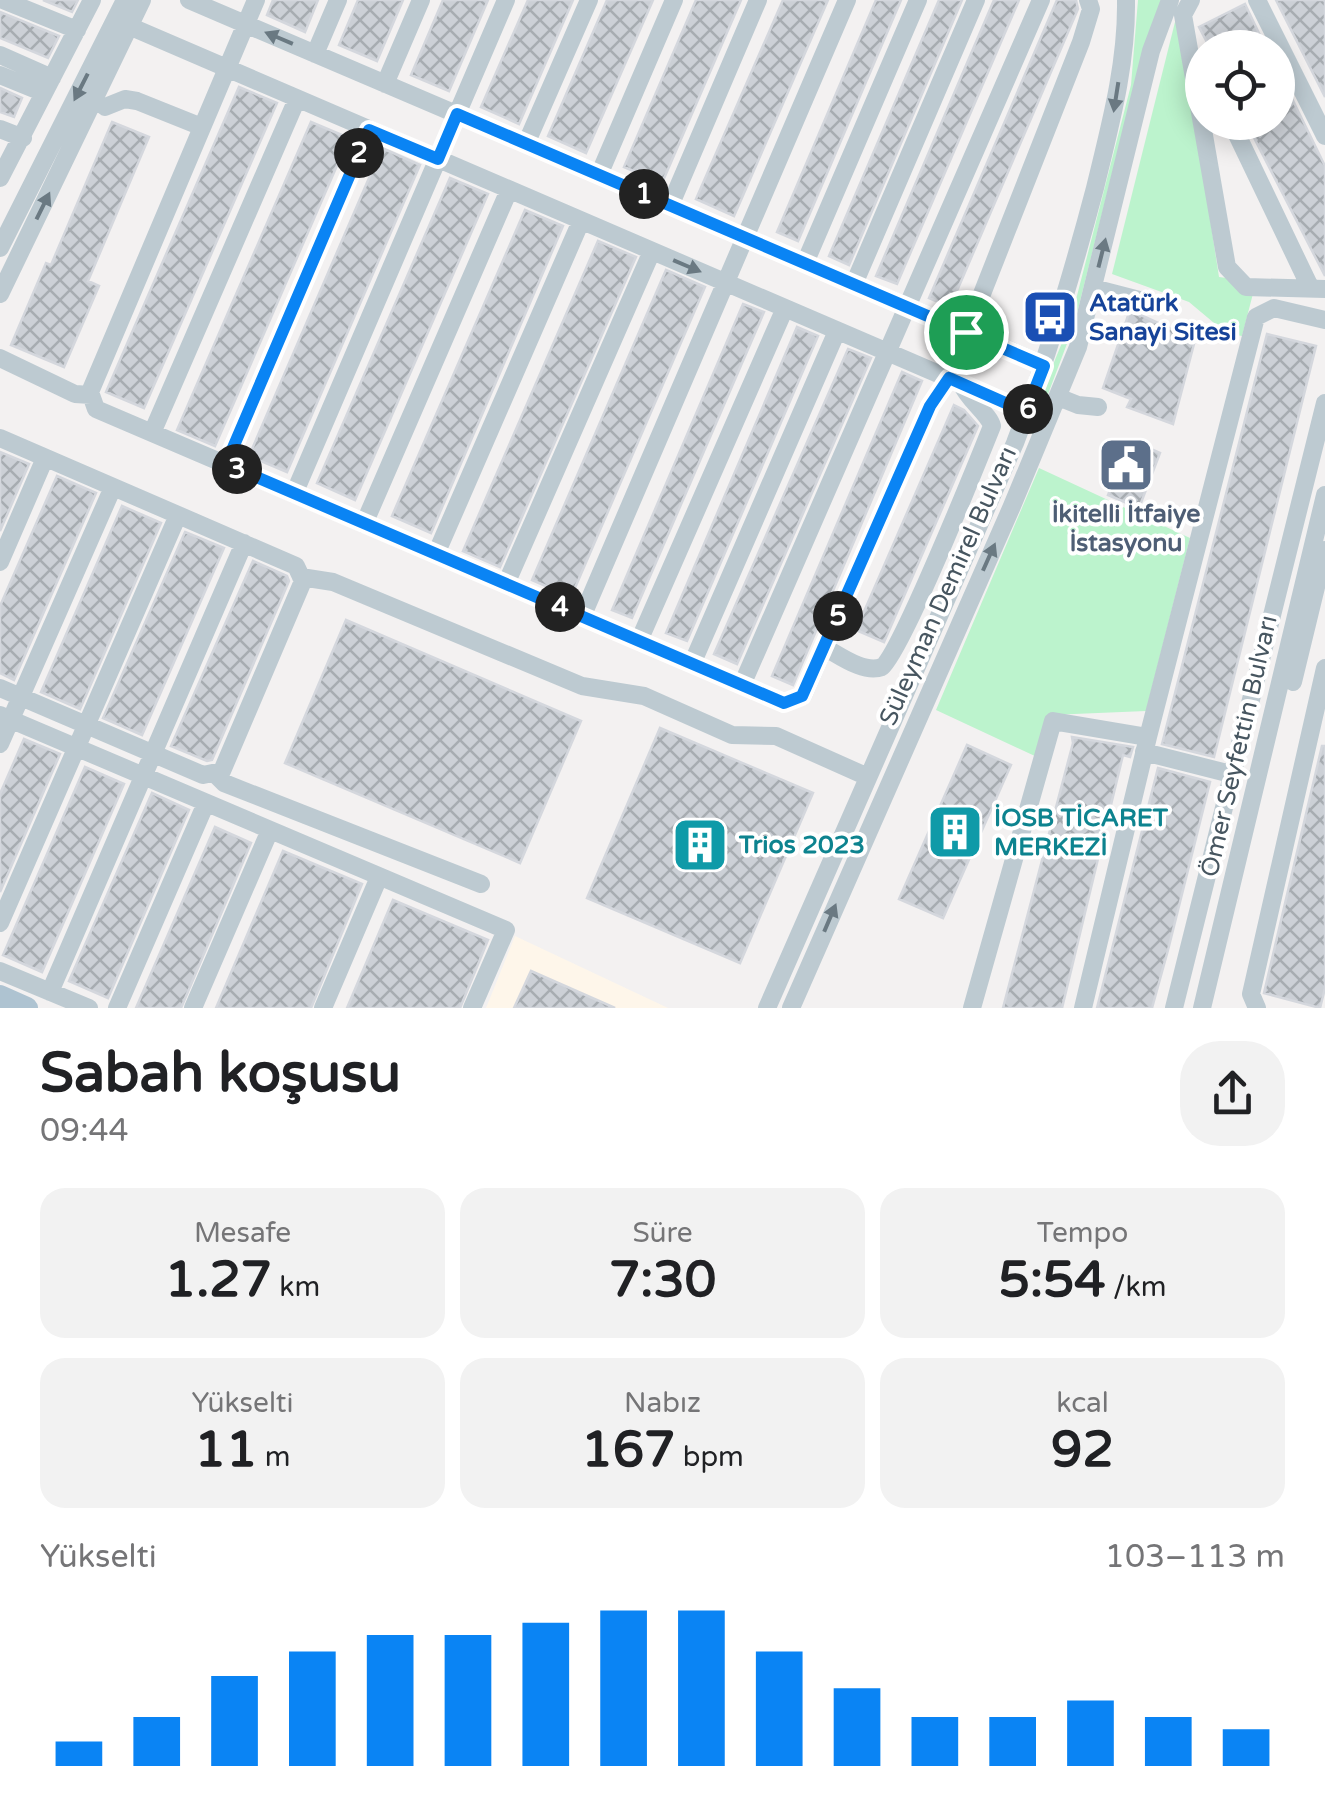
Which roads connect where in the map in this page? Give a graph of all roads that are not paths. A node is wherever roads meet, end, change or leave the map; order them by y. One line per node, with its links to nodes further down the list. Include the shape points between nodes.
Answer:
1 (3, 0): 25 (street)
2 (92, 0): 25 (street)
3 (124, 0): 22 (street)
4 (142, 0): 22 (street)
5 (189, 0): 23 (street)
6 (256, 0): 23 (street)
7 (338, 0): 27 (street)
8 (421, 0): 31 (street)
9 (506, 0): 35 (street)
10 (589, 0): 42 (street)
11 (674, 0): 44 (street)
12 (758, 0): 47 (street)
13 (847, 0): 50 (street)
14 (918, 0): 53 (street)
15 (976, 0): 55 (street)
16 (1042, 0): 61 (street)
17 (1088, 0): 66 (street, via 1081,42)
18 (1126, 0): 69 (street, Süleyman Demirel Bulvarı, one-way to 69, via 1113,115)
19 (1170, 0): 57 (street, Süleyman Demirel Bulvarı, one-way to 19, via 1151,52)
20 (1191, 0): 24 (street)
21 (1257, 0): 39 (street)
22 (122, 23): 29 (street); 48 (street, one-way to 48); 59 (street, one-way to 22)
23 (246, 24): 27 (street, one-way to 23); 29 (street)
24 (1185, 27): 26 (street); 56 (street, via 1227,267 1246,287)
25 (77, 30): 32 (street)
26 (1186, 30)
27 (315, 54): 31 (street)
28 (0, 56): 32 (street)
29 (227, 68): 33 (street); 36 (street)
30 (0, 74): 32 (street)
31 (385, 84): 35 (street)
32 (48, 85): 40 (street)
33 (298, 99): 38 (street); 76 (street)
34 (104, 107): 36 (street, via 137,101)
35 (457, 114): 42 (street); 43 (street)
36 (202, 127): 71 (street)
37 (0, 128): 40 (street)
38 (369, 130): 43 (street); 79 (street)
39 (1325, 136)
40 (23, 138): 45 (street)
41 (1240, 140): 58 (street)
42 (526, 144): 44 (street)
43 (438, 159): 46 (street); 81 (street)
44 (599, 175): 47 (street)
45 (0, 178)
46 (509, 190): 49 (street); 84 (street)
47 (670, 206): 50 (street)
48 (7, 217): 51 (street)
49 (581, 220): 52 (street); 87 (street)
50 (745, 238): 53 (street); 54 (street)
51 (0, 248)
52 (652, 251): 54 (street, one-way to 54); 90 (street)
53 (805, 263): 55 (street)
54 (726, 283): 62 (street); 91 (street)
55 (854, 284): 61 (street)
56 (1274, 287): 58 (street); 63 (street)
57 (1094, 288): 60 (street); 72 (street, Süleyman Demirel Bulvarı)
58 (1317, 288)
59 (0, 294)
60 (1151, 304)
61 (907, 307): 66 (street); 67 (street)
62 (784, 308): 65 (street); 92 (street)
63 (1274, 308): 64 (street); 102 (street, via 1256,317)
64 (1325, 320)
65 (837, 330): 67 (street); 94 (street)
66 (966, 332): 69 (street)
67 (888, 352): 70 (street); 96 (street)
68 (0, 358): 71 (street, via 75,394)
69 (1044, 366): 75 (street, Süleyman Demirel Bulvarı)
70 (955, 380): 75 (street); 93 (street, via 930,406); 93 (street, via 992,426 905,632 881,667 862,666)
71 (92, 395): 76 (street, via 96,409)
72 (1058, 397): 74 (street); 124 (street, Süleyman Demirel Bulvarı, one-way to 72)
73 (1325, 403): 106 (street)
74 (1098, 407)
75 (1026, 412): 108 (street, Süleyman Demirel Bulvarı)
76 (152, 433): 79 (street)
77 (0, 438): 78 (street)
78 (45, 458): 80 (street); 88 (street)
79 (226, 464): 81 (street)
80 (113, 486): 83 (street); 98 (street)
81 (294, 494): 84 (street)
82 (1325, 495): 128 (street, Ömer Seyfettin Bulvarı)
83 (178, 515): 85 (street); 100 (street)
84 (364, 524): 87 (street)
85 (244, 543): 89 (street, via 296,566); 104 (street)
86 (1325, 550): 129 (street, Ömer Seyfettin Bulvarı)
87 (436, 554): 90 (street)
88 (0, 562)
89 (301, 577): 105 (street, via 222,771); 108 (street, via 333,582 582,686 644,696 732,736 776,736)
90 (506, 584): 91 (street)
91 (582, 616): 92 (street)
92 (639, 641): 94 (street)
93 (824, 646): 96 (street, via 802,696 784,703)
94 (692, 664): 96 (street)
95 (1325, 668): 130 (street, via 1251,994)
96 (742, 685)
97 (0, 688): 98 (street)
98 (22, 697): 99 (street); 100 (street)
99 (5, 717): 101 (street); 103 (street)
100 (86, 724): 103 (street); 104 (street)
101 (0, 744)
102 (1146, 745): 106 (street); 125 (street, via 1053,721); 126 (street)
103 (76, 747): 107 (street); 113 (street)
104 (153, 754): 105 (street, via 203,776); 107 (street)
105 (214, 773): 112 (street, via 224,783)
106 (1232, 774): 127 (street)
107 (143, 776): 109 (street); 115 (street)
108 (868, 778): 123 (street, Süleyman Demirel Bulvarı)
109 (206, 803): 110 (street); 119 (street)
110 (270, 830): 111 (street); 120 (street)
111 (379, 877): 121 (street); 122 (street, via 506,930)
112 (481, 884)
113 (0, 923)
114 (0, 971): 115 (street)
115 (50, 992): 118 (street)
116 (0, 996): 117 (main road)
117 (28, 1008)
118 (89, 1008)
119 (117, 1008)
120 (193, 1008)
121 (322, 1008)
122 (472, 1008)
123 (767, 1008)
124 (791, 1008)
125 (972, 1008)
126 (1082, 1008)
127 (1174, 1008)
128 (1202, 1008)
129 (1214, 1008)
130 (1257, 1008)

